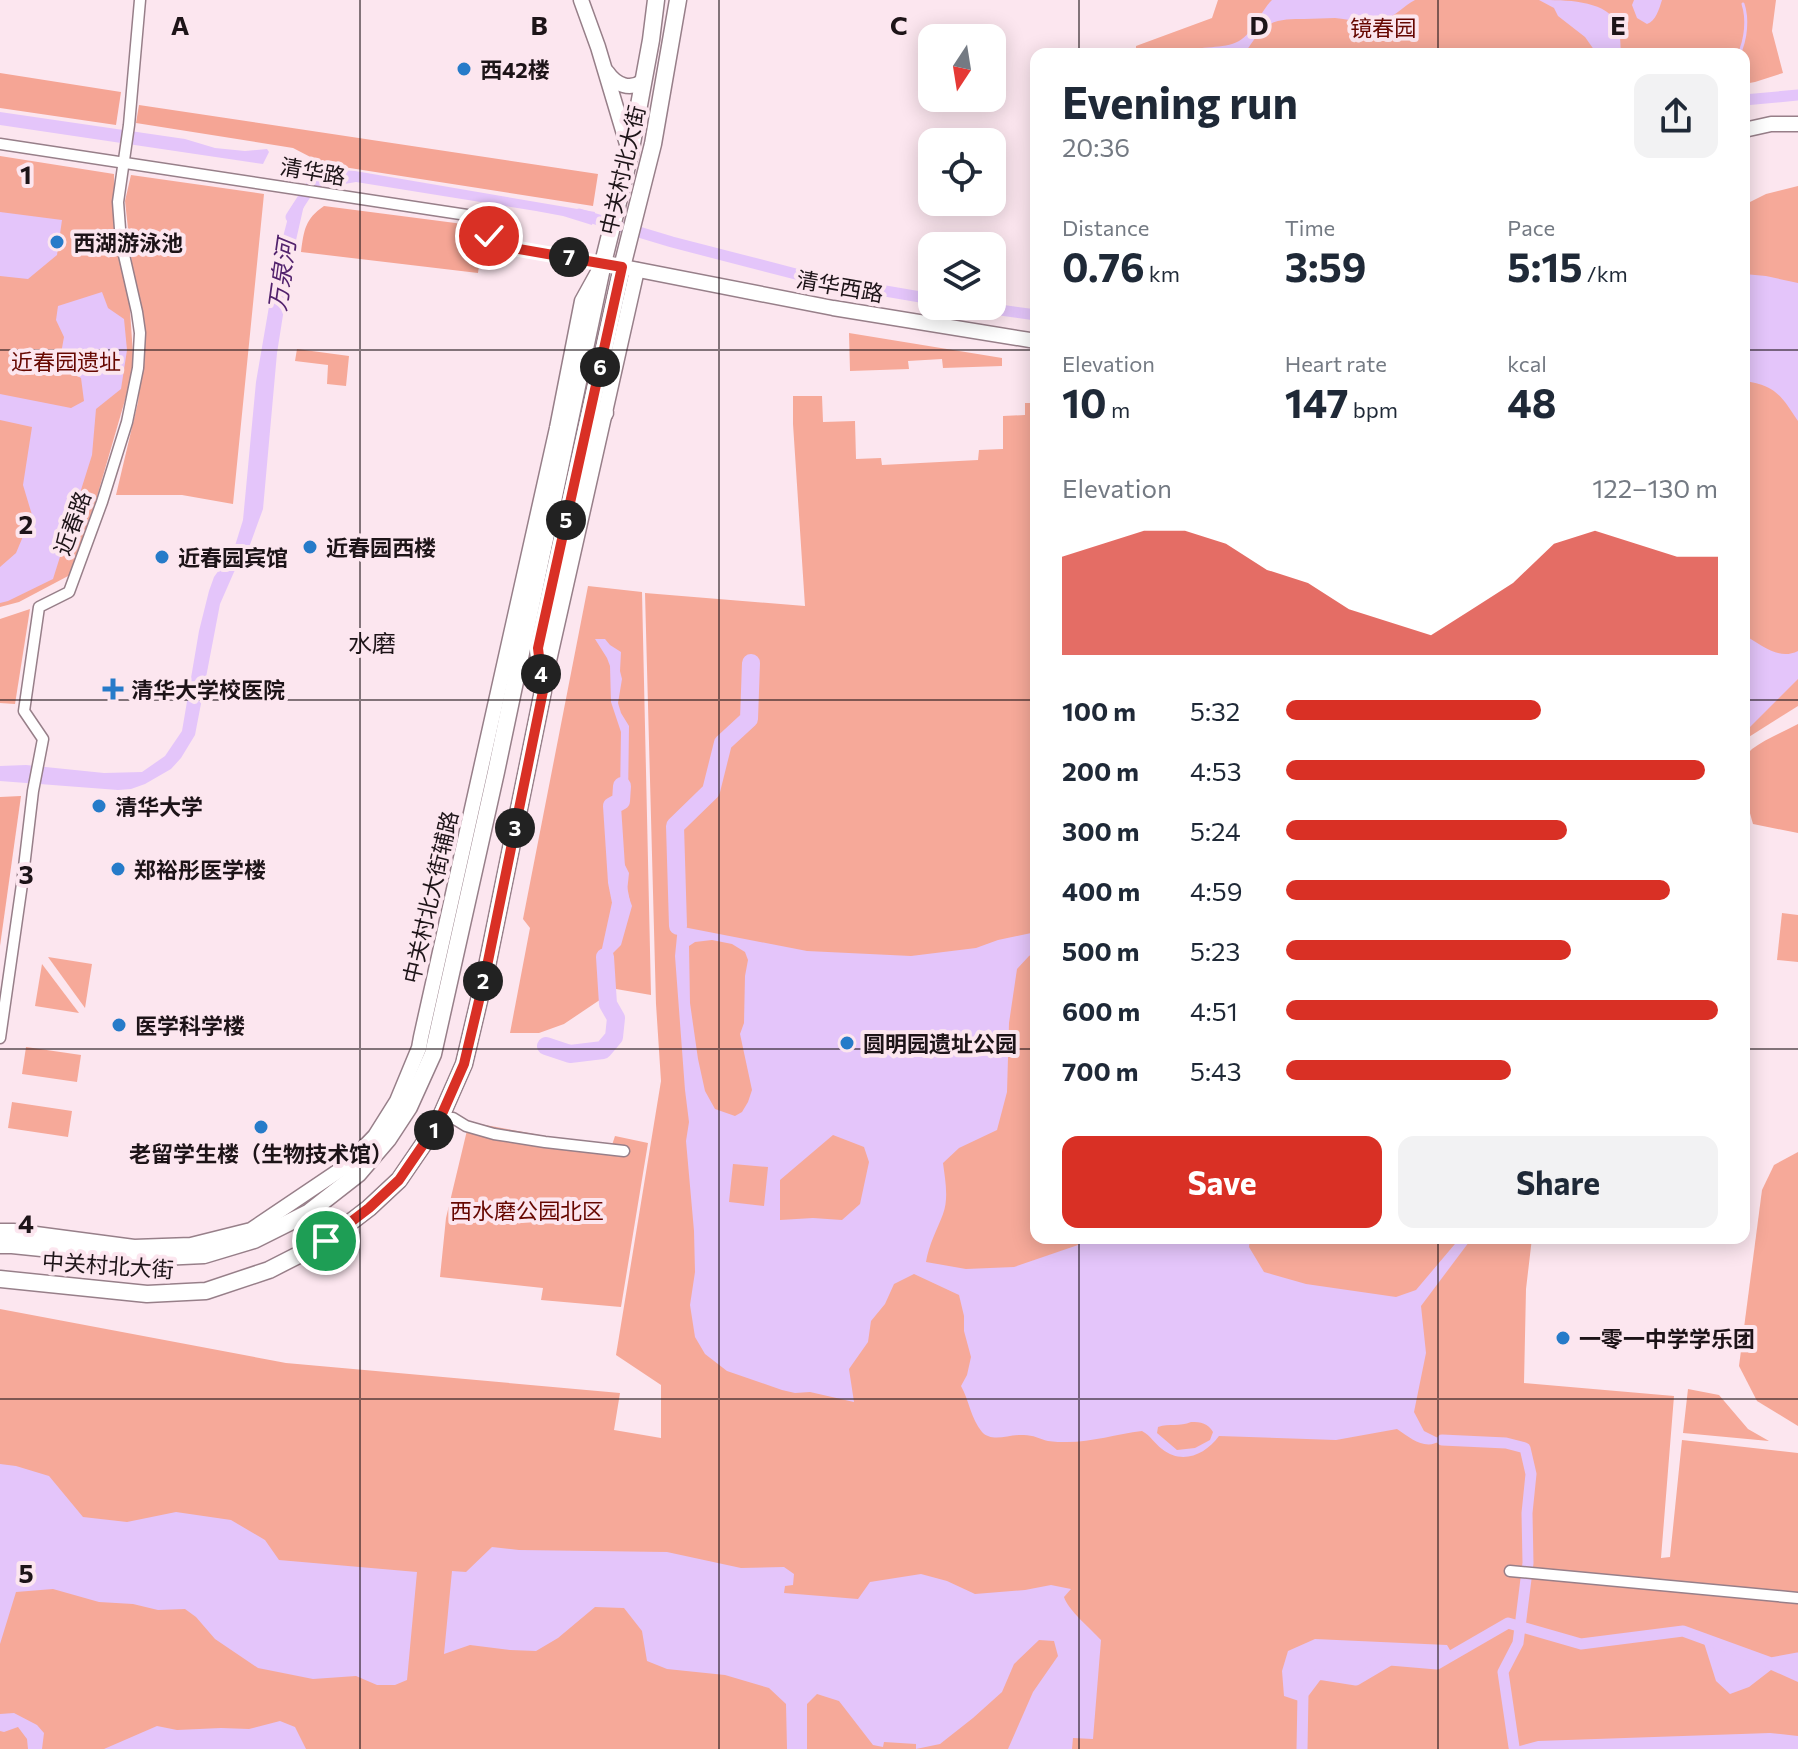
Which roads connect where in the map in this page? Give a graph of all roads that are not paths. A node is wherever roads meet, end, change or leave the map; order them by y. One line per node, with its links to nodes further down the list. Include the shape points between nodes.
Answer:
1 (140, 0): 11 (street, 近春路)
2 (581, 0): 5 (street)
3 (656, 0): 6 (main road, 中关村北大街)
4 (678, 0): 13 (main road, 中关村北大街, via 653,144 629,241)
5 (604, 68): 6 (street, via 627,87); 10 (street)
6 (643, 81): 10 (main road, 中关村北大街)
7 (1798, 124): 8 (street)
8 (1750, 129)
9 (0, 144): 11 (street, 清华路)
10 (630, 154): 12 (main road, 中关村北大街)
11 (125, 163): 12 (street, 清华路, via 467,215 483,226 490,244); 18 (street, 近春路, via 118,202 140,333 138,368 127,422 69,592 39,607 24,711 43,739)
12 (603, 263): 13 (street, 清华西路); 21 (street, 中关村北大街辅路, via 582,301 419,1048 397,1101 375,1136 346,1166 251,1230 191,1245 134,1247); 22 (main road, 中关村北大街, via 433,1054 409,1107 358,1174 308,1213 254,1240 204,1255 140,1258)
13 (630, 268): 14 (street, 清华西路); 15 (street); 16 (main road, 中关村北大街)
14 (1030, 340)
15 (605, 413): 16 (main road); 17 (street)
16 (583, 444): 17 (main road, 中关村北大街, via 538,648)
17 (543, 691): 19 (main road, 中关村北大街, via 464,1064)
18 (0, 1038)
19 (441, 1118): 20 (street, via 494,1134); 23 (main road, 中关村北大街, via 399,1180 369,1208 326,1241 269,1270 206,1291 147,1294)
20 (624, 1151)
21 (0, 1231)
22 (0, 1245)
23 (0, 1279)
24 (1510, 1571): 25 (street)
25 (1798, 1598)

